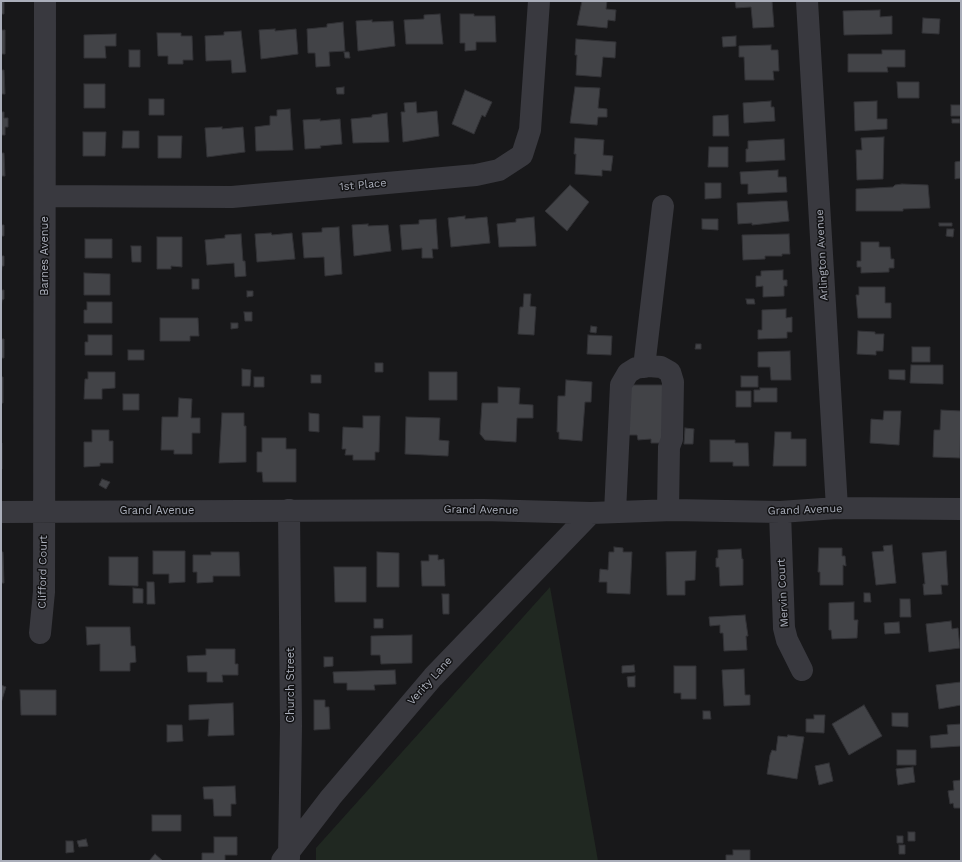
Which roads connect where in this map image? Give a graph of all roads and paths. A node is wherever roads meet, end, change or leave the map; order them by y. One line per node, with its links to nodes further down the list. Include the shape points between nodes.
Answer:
1 (45, 1): 4 (street, Barnes Avenue)
2 (539, 1): 4 (street, 1st Place, via 530,130 522,154 499,170 476,175 232,197)
3 (807, 1): 7 (street, Arlington Avenue)
4 (45, 196): 12 (street, Barnes Avenue)
5 (662, 206): 6 (street)
6 (644, 367): 9 (street, via 661,367 670,372 673,382); 13 (street, via 628,373 621,385)
7 (837, 508): 10 (street, Grand Avenue); 14 (street, Grand Avenue)
8 (290, 510): 12 (street, Grand Avenue); 15 (street, Grand Avenue); 18 (street, Church Street, via 291,726)
9 (668, 510): 13 (street, Grand Avenue); 14 (street, Grand Avenue)
10 (961, 510)
11 (1, 512): 12 (street, Grand Avenue)
12 (44, 512): 16 (street, Clifford Court, via 44,592)
13 (615, 512): 15 (street, Grand Avenue)
14 (780, 512): 17 (street, Mervin Court, via 784,628)
15 (591, 513): 18 (street, Verity Lane, via 433,677 331,797)
16 (40, 633)
17 (802, 670)
18 (287, 859)

